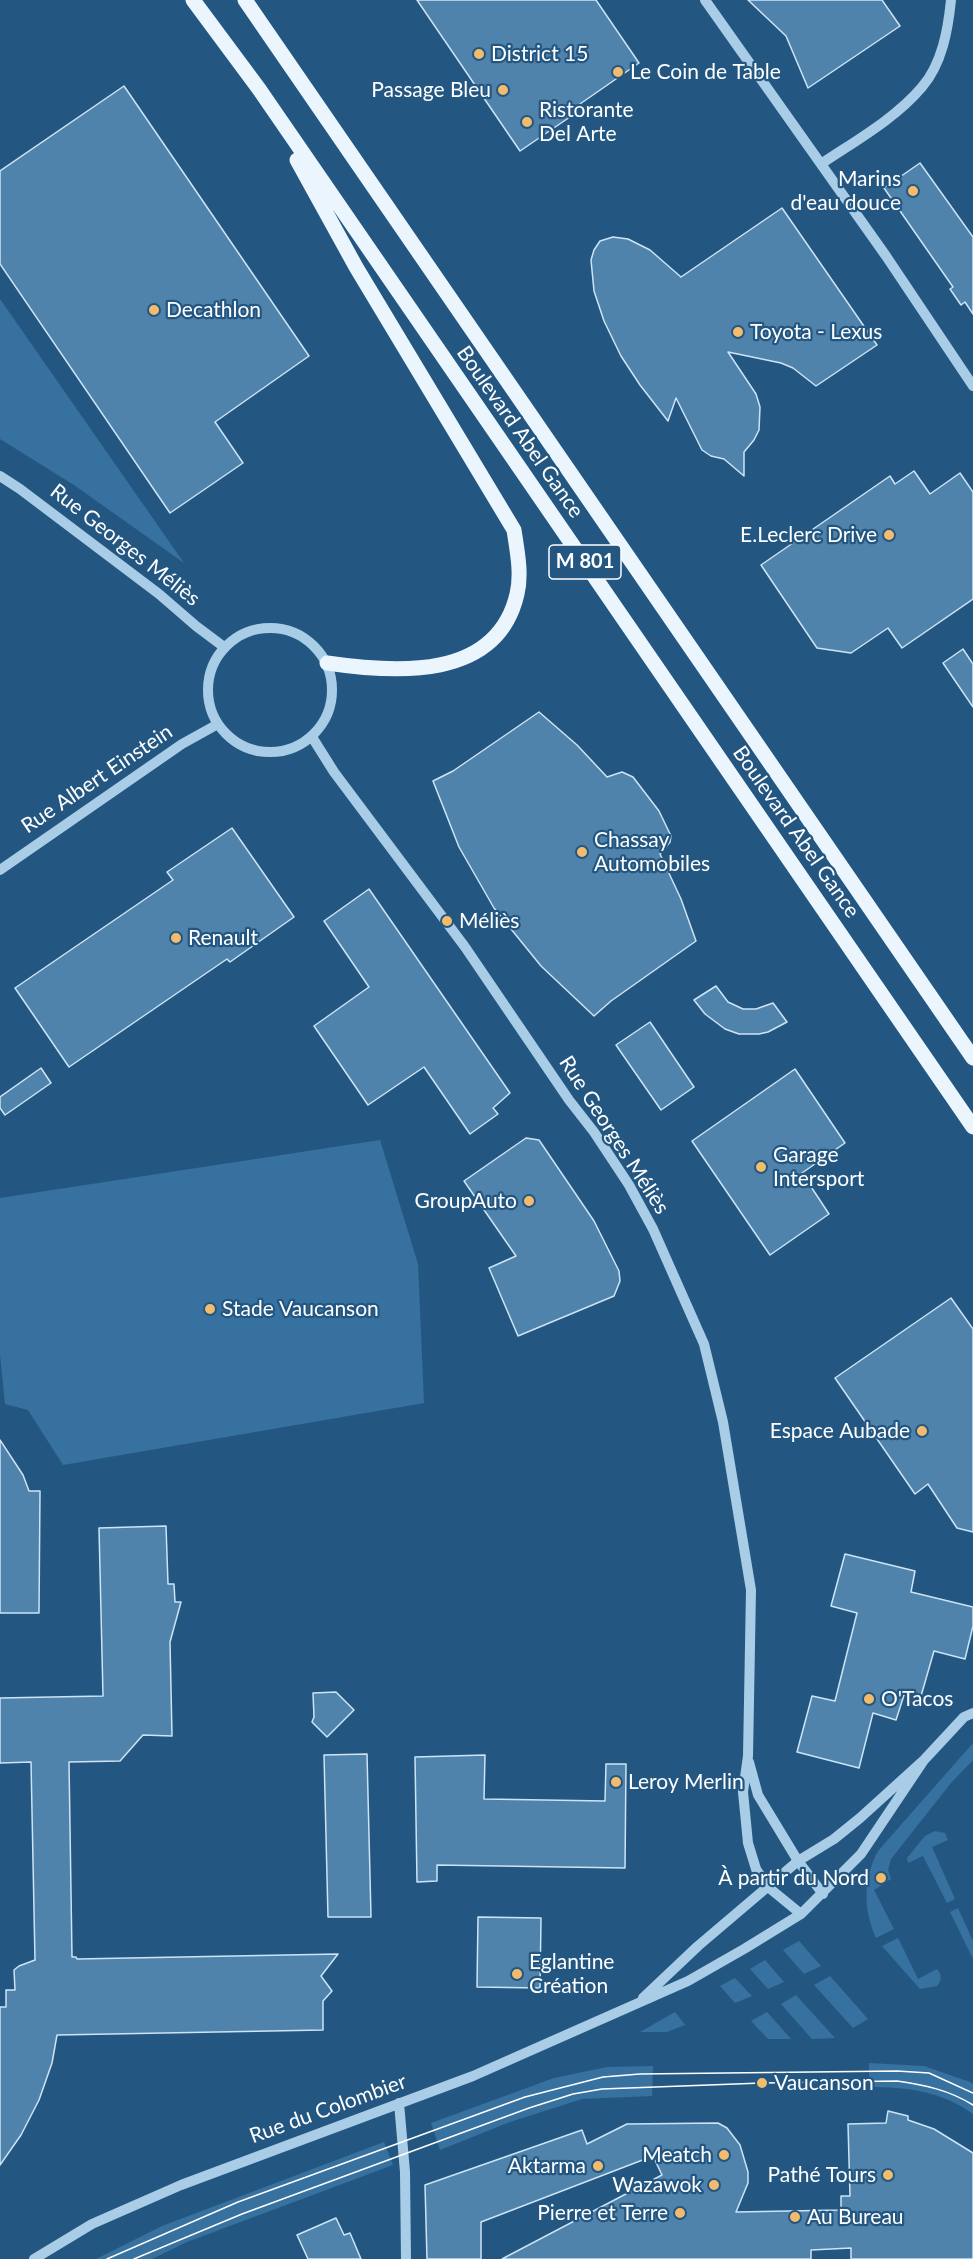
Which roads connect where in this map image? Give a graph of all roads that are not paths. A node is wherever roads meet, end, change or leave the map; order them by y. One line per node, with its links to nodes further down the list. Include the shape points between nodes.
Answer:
1 (193, 0): 5 (main road, Boulevard Abel Gance / M 801)
2 (245, 0): 14 (main road, Boulevard Abel Gance / M 801)
3 (705, 0): 6 (street)
4 (951, 0): 6 (street, via 940,57 923,86 895,112)
5 (259, 89): 10 (main road, via 356,267 514,530 518,565 514,606 498,633 482,648 437,667 369,669); 15 (main road, Boulevard Abel Gance / M 801)
6 (821, 164): 7 (street)
7 (973, 386)
8 (0, 476): 9 (street, Rue Georges Méliès)
9 (224, 647): 10 (street, via 246,631 273,627 299,634 315,646); 11 (street, via 207,684 209,705)
10 (327, 663): 12 (street, via 333,692 330,709)
11 (218, 724): 12 (street, via 237,743 262,752 289,750); 13 (street, Rue Albert Einstein, via 182,744)
12 (312, 736): 17 (street, Rue Georges Méliès, via 594,1132 629,1185 677,1280 704,1344 723,1422 751,1590)
13 (0, 870)
14 (973, 1058)
15 (973, 1127)
16 (973, 1713): 18 (street, Rue du Colombier, via 964,1717)
17 (748, 1756): 19 (street, Rue Georges Méliès, via 758,1796); 20 (street, Rue Georges Méliès, via 743,1792 748,1843 756,1869)
18 (924, 1760): 19 (street, Rue du Colombier, via 834,1839); 21 (street, Rue du Colombier, via 861,1854)
19 (798, 1861): 20 (street, Rue du Colombier); 21 (street, Rue Georges Méliès)
20 (768, 1887): 22 (street, Rue Georges Méliès); 23 (street, Rue du Colombier)
21 (823, 1894): 22 (street, Rue du Colombier)
22 (801, 1914): 23 (street, Rue du Colombier, via 688,1981)
23 (638, 2002): 24 (street, Rue du Colombier, via 473,2076)
24 (399, 2103): 25 (street, Rue du Colombier, via 171,2189 92,2224); 26 (street)
25 (34, 2259)
26 (406, 2259)

